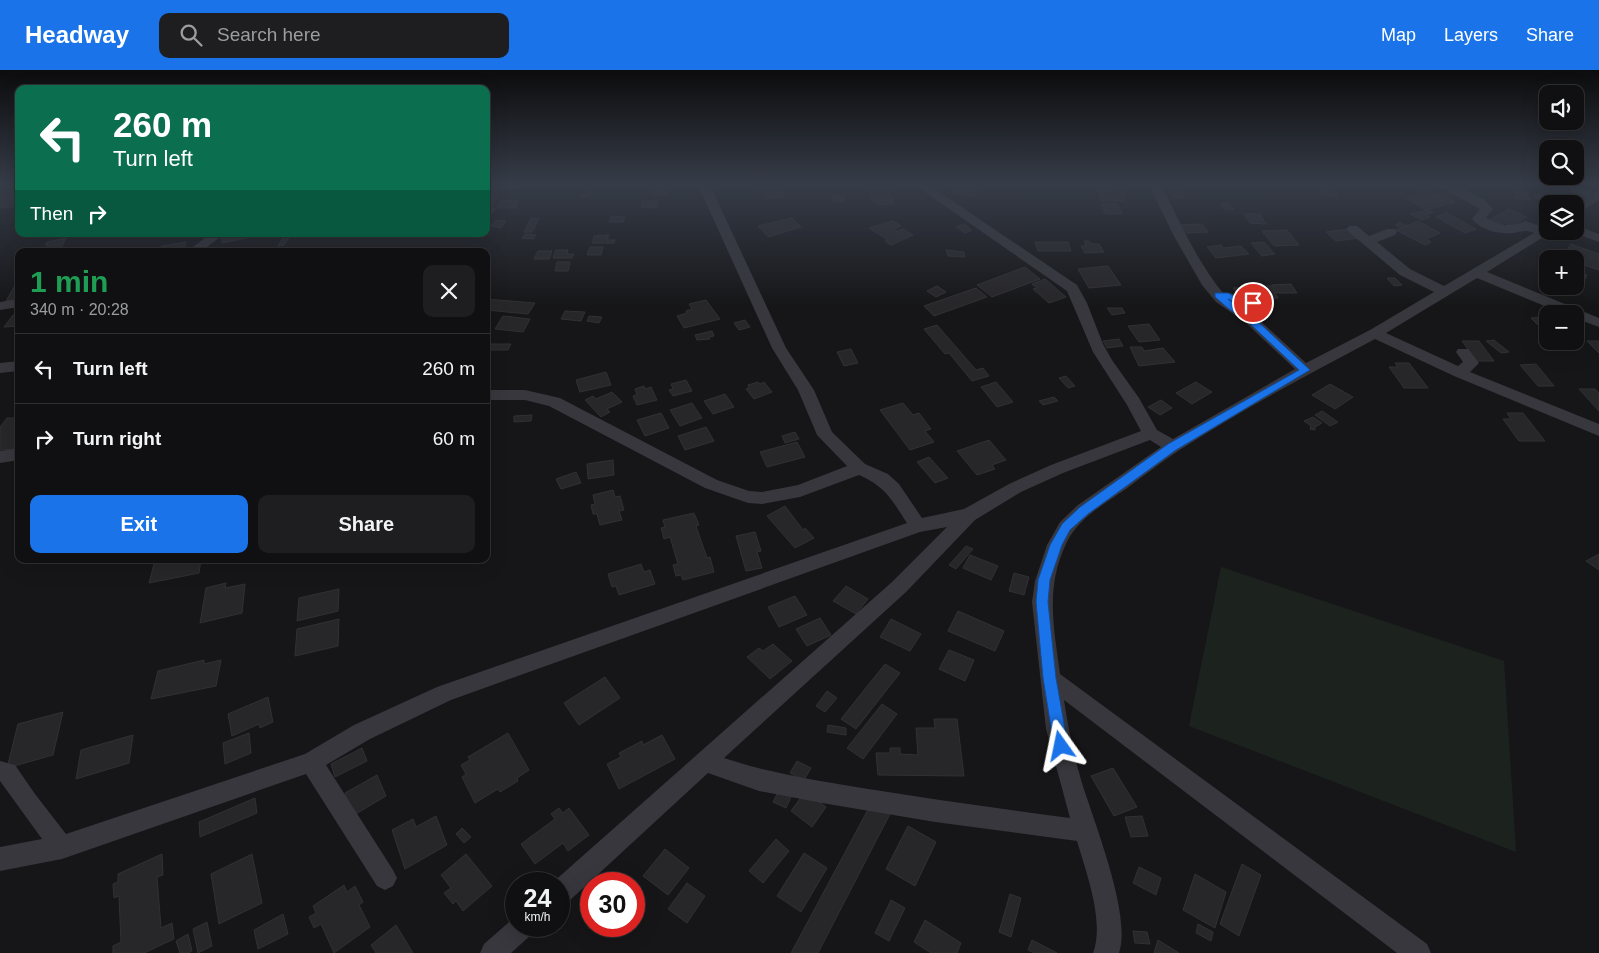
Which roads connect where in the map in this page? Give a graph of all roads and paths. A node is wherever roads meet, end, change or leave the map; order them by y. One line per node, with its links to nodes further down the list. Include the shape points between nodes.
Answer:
1 (722, 224): 40 (street, via 779,348 806,390 825,435)
2 (978, 224): 36 (street, via 1072,288 1100,351 1145,419)
3 (1174, 224): 21 (street, via 1207,282)
4 (1487, 224): 9 (street)
5 (1526, 224): 9 (street, via 1517,229)
6 (1527, 224): 7 (street)
7 (1539, 229)
8 (1353, 230): 15 (street)
9 (1496, 230): 17 (street)
10 (1391, 232): 15 (street)
11 (1584, 232): 14 (street)
12 (1539, 235): 17 (street)
13 (214, 237): 18 (street)
14 (1599, 238)
15 (1366, 240): 16 (street); 20 (street, via 1409,279)
16 (1349, 243)
17 (1524, 244): 19 (street)
18 (198, 248)
19 (1477, 274): 20 (street); 24 (street)
20 (1444, 292): 28 (street)
21 (1218, 295): 22 (street, via 1240,303); 32 (street, via 1250,319)
22 (1266, 302)
23 (15, 304): 25 (street)
24 (1543, 305)
25 (0, 306)
26 (1584, 318): 27 (street)
27 (1598, 322)
28 (1375, 333): 32 (street); 33 (street)
29 (1463, 352): 33 (street, via 1472,363)
30 (15, 366): 31 (street)
31 (0, 368)
32 (1305, 370): 37 (street)
33 (1460, 372): 35 (street, via 1514,401)
34 (490, 395): 40 (street, via 525,396 554,402 711,484 748,497 762,498 800,491)
35 (1599, 430)
36 (1150, 434): 37 (street); 41 (street, via 1048,473)
37 (1172, 447): 43 (street, via 1084,510 1066,527 1056,545 1044,580 1042,602)
38 (15, 455): 39 (street)
39 (0, 457)
40 (859, 468): 42 (street, via 882,478 893,488)
41 (969, 515): 42 (street); 45 (street, via 899,587)
42 (918, 526): 44 (street, via 444,693 362,732)
43 (1050, 678): 47 (street, via 1056,729); 53 (street)
44 (311, 762): 48 (street); 50 (street)
45 (704, 762): 47 (street, via 759,780 822,792); 51 (street)
46 (0, 771): 48 (street, via 7,772)
47 (1085, 831): 55 (street, via 1107,902 1109,945)
48 (62, 847): 49 (street)
49 (0, 859)
50 (385, 878)
51 (570, 884)
52 (510, 937): 54 (street)
53 (1409, 951)
54 (493, 953)
55 (1106, 953)

